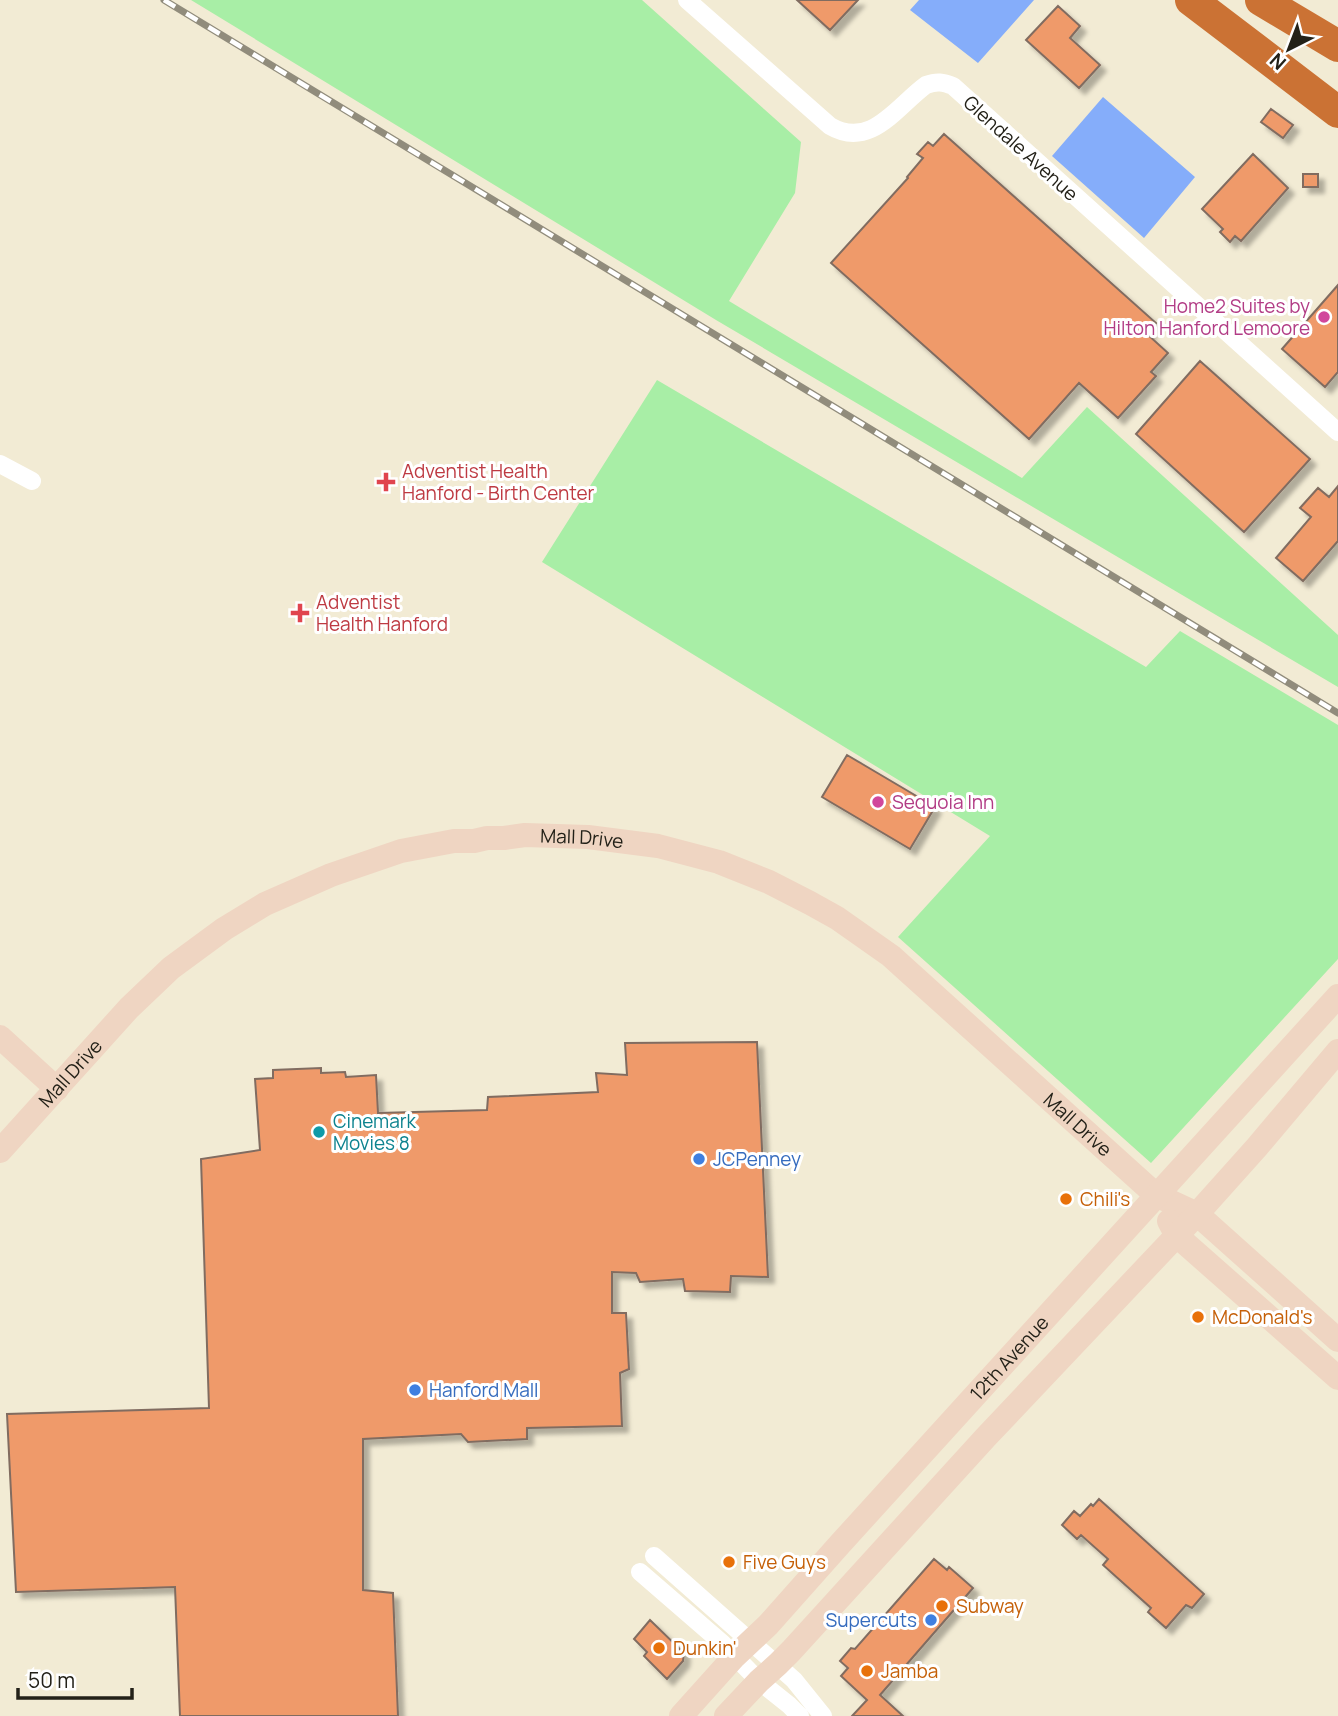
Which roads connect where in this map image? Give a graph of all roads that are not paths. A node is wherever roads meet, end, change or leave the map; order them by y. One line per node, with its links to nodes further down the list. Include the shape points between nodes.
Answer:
1 (687, 0): 9 (street, Glendale Avenue, via 837,130 873,129 926,85 944,82 953,86)
2 (1191, 0): 8 (highway)
3 (1199, 0): 7 (highway)
4 (1264, 0): 5 (highway); 6 (highway)
5 (1338, 37)
6 (1338, 47)
7 (1338, 84)
8 (1338, 112)
9 (1338, 432)
10 (0, 464): 11 (street)
11 (32, 481)
12 (1338, 996): 17 (street, 12th Avenue)
13 (0, 1037): 15 (street)
14 (1338, 1051): 18 (street, 12th Avenue)
15 (57, 1089): 16 (street, Mall Drive); 17 (street, Mall Drive, via 171,968 265,904 401,851 524,835 588,836 658,846 719,862 837,918 912,975)
16 (0, 1151)
17 (1156, 1195): 18 (street, Mall Drive); 19 (street, Mall Drive); 24 (street, 12th Avenue)
18 (1197, 1213): 19 (street, 12th Avenue); 20 (street, Mall Drive)
19 (1177, 1236): 21 (street); 25 (street, 12th Avenue)
20 (1338, 1340)
21 (1338, 1378)
22 (654, 1556): 24 (street)
23 (640, 1572): 24 (street, via 722,1643)
24 (742, 1649): 25 (street); 26 (street); 27 (street, 12th Avenue)
25 (778, 1664): 26 (street, 12th Avenue); 30 (street)
26 (758, 1681): 28 (street, 12th Avenue); 29 (street)
27 (681, 1716)
28 (726, 1716)
29 (800, 1716)
30 (823, 1716)

